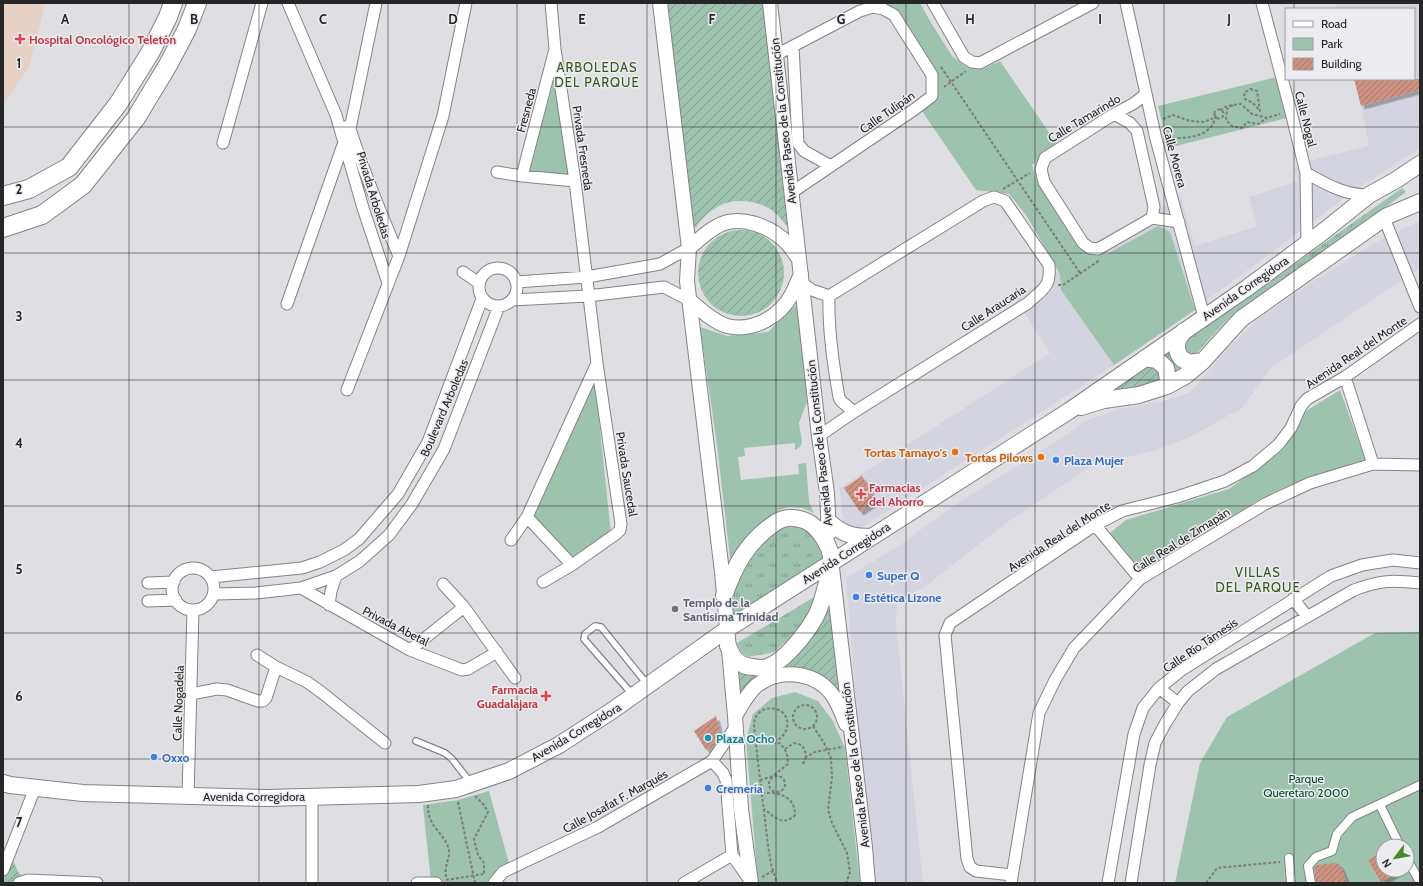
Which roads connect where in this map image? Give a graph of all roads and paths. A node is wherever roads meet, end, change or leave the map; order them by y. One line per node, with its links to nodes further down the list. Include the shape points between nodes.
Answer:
1 (173, 3): 46 (highway, via 150,53 118,104 69,167 29,189)
2 (197, 3): 53 (highway, via 187,30 136,118 83,185 42,215)
3 (262, 3): 34 (street)
4 (288, 3): 27 (street, Privada Arboledas)
5 (376, 3): 31 (street)
6 (466, 3): 57 (street, via 443,116)
7 (551, 3): 15 (street, Privada Fresneda)
8 (660, 3): 55 (street)
9 (770, 3): 16 (street, Avenida Paseo de la Constitución)
10 (933, 3): 18 (street, via 964,57)
11 (1093, 3): 18 (street)
12 (1262, 3): 25 (street, Calle Nogal)
13 (1123, 4): 20 (street, Calle Morera)
14 (793, 46): 16 (street, Calle Tulipán); 21 (street, Calle Tulipán, via 860,11 873,7 883,9 894,14 932,75); 37 (street, via 798,142 804,151)
15 (555, 49): 40 (street, Fresneda); 41 (street, Privada Fresneda)
16 (776, 55): 44 (street, Avenida Paseo de la Constitución)
17 (938, 62): 19 (path)
18 (980, 63): 19 (path)
19 (951, 81): 21 (path); 42 (path)
20 (1146, 94): 26 (street, Calle Tamarindo); 30 (street, Calle Morera)
21 (932, 96): 37 (street, Calle Tulipán)
22 (1233, 105): 23 (path); 29 (path, via 1241,104 1252,114); 29 (path, via 1227,109 1226,120 1232,126 1242,128 1247,122 1258,124)
23 (1220, 110): 28 (path, via 1216,111); 28 (path, via 1223,115)
24 (1260, 111): 24 (path, via 1257,91 1250,90 1244,93 1245,100)
25 (1291, 112): 29 (path); 39 (street, Calle Nogal)
26 (1114, 114): 35 (street, Calle Tamarindo); 51 (street, via 1137,130 1154,207)
27 (336, 115): 31 (street, Privada Arboledas); 33 (street, Privada Arboledas)
28 (1216, 117): 30 (path, via 1204,122 1190,121 1173,115); 32 (path, via 1210,128 1201,134 1190,138)
29 (1267, 118)
30 (1153, 123): 32 (street, Calle Morera)
31 (350, 129): 33 (street); 57 (street, Privada Arboledas, via 362,166)
32 (1156, 139): 52 (street, Calle Morera)
33 (344, 142): 64 (street, Privada Arboledas); 72 (street)
34 (223, 143)
35 (1045, 158): 42 (path); 56 (street, Calle Tamarindo, via 1042,170 1044,182 1082,243)
36 (1420, 164): 45 (main road, Avenida Corregidora)
37 (832, 166): 44 (street, Calle Tulipán)
38 (497, 172): 40 (street)
39 (1306, 173): 45 (street, via 1332,187 1356,195); 54 (street, Calle Nogal)
40 (522, 176): 41 (street)
41 (576, 181): 61 (street, Privada Fresneda)
42 (1018, 181): 47 (path); 60 (path)
43 (1420, 192): 50 (main road)
44 (791, 193): 58 (street, Avenida Paseo de la Constitución)
45 (1369, 195): 54 (main road, Avenida Corregidora)
46 (3, 196)
47 (983, 201): 66 (street, via 994,197 1005,200 1049,265 1050,276); 68 (street)
48 (1420, 202): 50 (main road, Avenida Corregidora)
49 (1420, 213): 50 (main road)
50 (1385, 217): 74 (street); 79 (main road, Avenida Corregidora, via 1241,319)
51 (1152, 218): 52 (street); 56 (street)
52 (1179, 222): 75 (street, Calle Morera)
53 (3, 228)
54 (1307, 244): 75 (main road, Avenida Corregidora)
55 (689, 248): 58 (street, via 716,226 733,221 753,222 787,243); 61 (street, via 660,264); 71 (street)
56 (1098, 249): 60 (path, via 1100,260)
57 (399, 256): 64 (street)
58 (799, 259): 62 (street, Avenida Paseo de la Constitución)
59 (462, 272): 65 (street)
60 (1080, 273): 66 (path, via 1063,285)
61 (586, 277): 63 (street); 67 (street, Privada Fresneda)
62 (801, 278): 68 (street, via 812,290); 71 (street, via 778,312 764,322 745,328 727,326); 88 (street, Avenida Paseo de la Constitución)
63 (516, 282): 65 (street, via 511,273 502,268 492,268 483,274); 70 (street)
64 (388, 283): 84 (street)
65 (479, 283): 69 (street)
66 (1047, 286): 87 (street, Calle Araucaria, via 1028,302)
67 (588, 296): 70 (street); 71 (street, via 664,287); 80 (street, Privada Saucedal)
68 (829, 296): 87 (street, via 833,364 839,397)
69 (482, 299): 73 (street, via 490,305); 91 (street, Boulevard Arboledas, via 428,442)
70 (512, 300): 73 (street)
71 (689, 300): 111 (street)
72 (287, 304)
73 (499, 306): 92 (street, Boulevard Arboledas, via 444,449)
74 (1420, 307)
75 (1204, 317): 77 (main road, Avenida Corregidora)
76 (1420, 324): 82 (street, Avenida Real del Monte)
77 (1184, 331): 78 (main road, Avenida Corregidora); 79 (main road, via 1179,336 1176,347 1181,358 1189,363)
78 (1145, 358): 81 (main road, Avenida Corregidora); 83 (main road, via 1157,360 1166,368)
79 (1203, 361): 83 (main road, Avenida Corregidora, via 1185,376)
80 (597, 363): 93 (street); 100 (street, Privada Saucedal, via 621,524 616,534)
81 (1128, 369): 85 (main road, via 1127,378); 86 (main road, Avenida Corregidora)
82 (1345, 377): 89 (street); 95 (street, Avenida Real del Monte, via 1308,399 1301,406 1278,445 1253,466 1225,481 1122,511)
83 (1166, 386): 85 (main road, Avenida Corregidora)
84 (347, 390)
85 (1139, 395): 86 (main road, Avenida Corregidora, via 1104,400)
86 (1068, 411): 96 (main road, Avenida Corregidora)
87 (854, 412): 88 (street, Calle Araucaria)
88 (819, 436): 94 (street, Avenida Paseo de la Constitución)
89 (1373, 464): 90 (street, Calle Real de Zimapán); 103 (street, Calle Real de Zimapán, via 1310,483 1265,504)
90 (1420, 465)
91 (398, 494): 92 (street); 102 (street, Boulevard Arboledas, via 359,539 320,562 285,571)
92 (412, 504): 101 (street, Boulevard Arboledas, via 389,535 360,562)
93 (527, 517): 97 (street); 100 (street)
94 (829, 522): 96 (main road, via 847,535); 98 (street, Avenida Paseo de la Constitución)
95 (1095, 525): 103 (street); 163 (street, Avenida Real del Monte, via 950,623 945,635 967,859 970,867 976,871)
96 (872, 537): 98 (main road, Avenida Corregidora)
97 (511, 540)
98 (832, 563): 111 (main road, via 822,535 810,523 798,518 784,518 768,528 750,545 736,566); 119 (main road, Avenida Corregidora); 119 (main road, via 816,615 799,640 779,660 763,668 747,667 735,659); 133 (street, Avenida Paseo de la Constitución)
99 (1420, 563): 112 (street, Calle Río Támesis, via 1393,560 1362,565 1331,576)
100 (572, 565): 105 (street, Privada Saucedal)
101 (336, 576): 109 (street, Boulevard Arboledas); 115 (street)
102 (211, 577): 104 (street, via 205,572 191,568 178,575); 110 (street)
103 (1140, 579): 163 (street, Calle Real de Zimapán, via 1074,648 1039,713)
104 (174, 582): 106 (street); 113 (street)
105 (543, 582)
106 (148, 583)
107 (1420, 583): 118 (street, via 1394,580 1374,583 1354,590)
108 (443, 584): 116 (street)
109 (301, 588): 110 (street, Boulevard Arboledas); 115 (street, Privada Abetal)
110 (214, 594): 117 (street, via 206,606)
111 (724, 596): 119 (street)
112 (1293, 599): 118 (street); 126 (street, Calle Río Támesis, via 1183,669)
113 (176, 600): 114 (street); 117 (street, via 186,609)
114 (148, 601)
115 (329, 605): 120 (street, Privada Abetal)
116 (464, 607): 120 (street); 121 (street)
117 (193, 610): 127 (street, Calle Nogadela)
118 (1307, 616): 129 (street, via 1216,669)
119 (727, 638): 125 (main road, Avenida Corregidora); 130 (street)
120 (410, 650): 121 (street, Privada Abetal, via 462,670)
121 (497, 652): 124 (street)
122 (257, 655): 123 (street)
123 (276, 668): 127 (street, via 263,701 217,689); 135 (street, via 307,682)
124 (515, 678)
125 (648, 685): 128 (main road, Avenida Corregidora); 128 (lane, via 601,627 595,626 585,634 584,640)
126 (1159, 688): 129 (street); 179 (street, Calle Río Támesis, via 1143,708 1134,734)
127 (191, 694): 151 (street, Calle Nogadela)
128 (634, 696): 146 (main road, Avenida Corregidora, via 559,745 509,771)
129 (1178, 703): 180 (street, via 1155,743)
130 (735, 721): 133 (street, via 749,693 762,682 777,675 802,675 818,682 830,693); 140 (street, Calle Josafat F. Marqués); 175 (street, via 741,808)
131 (813, 726): 131 (path, via 804,729 796,725 794,711 798,707 808,706 814,711 816,721); 138 (path)
132 (755, 737): 136 (path); 136 (path, via 754,724 757,715 772,708 780,710 786,717 788,726 779,739); 143 (path)
133 (852, 737): 178 (street, Avenida Paseo de la Constitución)
134 (416, 741): 146 (lane, via 445,753 452,759)
135 (385, 743)
136 (770, 743): 137 (path, via 780,743)
137 (785, 749): 139 (path, via 794,743 801,744 806,749); 142 (path, via 788,764)
138 (827, 749): 139 (path); 177 (path, via 831,758 832,777 828,810 847,853 850,872)
139 (806, 757): 141 (path)
140 (712, 761): 156 (street, via 726,780); 159 (street, Calle Josafat F. Marqués, via 598,827)
141 (803, 764)
142 (773, 776): 143 (path); 149 (path, via 768,786 771,791); 149 (path, via 779,776 784,780 782,791)
143 (760, 780): 150 (path)
144 (3, 783): 147 (main road, Avenida Corregidora)
145 (1420, 785): 153 (street)
146 (465, 786): 148 (main road, Avenida Corregidora); 161 (path, via 488,812 474,839 478,855 484,863); 162 (path)
147 (35, 788): 151 (main road, Avenida Corregidora, via 83,793); 158 (street)
148 (432, 793): 152 (main road, Avenida Corregidora); 164 (path, via 428,802 430,822 446,842 450,852 445,870)
149 (777, 793): 150 (path); 154 (path, via 791,802 795,815 785,821)
150 (762, 794): 154 (path)
151 (188, 796): 152 (main road, Avenida Corregidora)
152 (312, 796): 169 (street)
153 (1380, 804): 155 (street); 183 (street, via 1352,817 1337,834 1332,851 1316,857 1308,866)
154 (764, 809): 176 (path, via 771,864)
155 (1396, 838)
156 (732, 855): 174 (street); 175 (street)
157 (1289, 860): 181 (path, via 1217,868); 182 (street)
158 (3, 870)
159 (503, 872): 161 (path); 173 (street, Calle Josafat F. Marqués)
160 (1415, 873): 166 (street)
161 (484, 874): 162 (path)
162 (473, 875): 164 (path); 172 (path)
163 (1011, 879)
164 (447, 880): 165 (path)
165 (431, 882): 170 (street); 171 (street)
166 (1420, 882)
167 (19, 883): 168 (street, via 28,880)
168 (97, 883)
169 (312, 883)
170 (417, 883)
171 (436, 883)
172 (475, 883)
173 (494, 883)
174 (684, 883)
175 (751, 883)
176 (777, 883)
177 (846, 883)
178 (868, 883)
179 (1108, 883)
180 (1131, 883)
181 (1206, 883)
182 (1291, 883)
183 (1311, 883)

